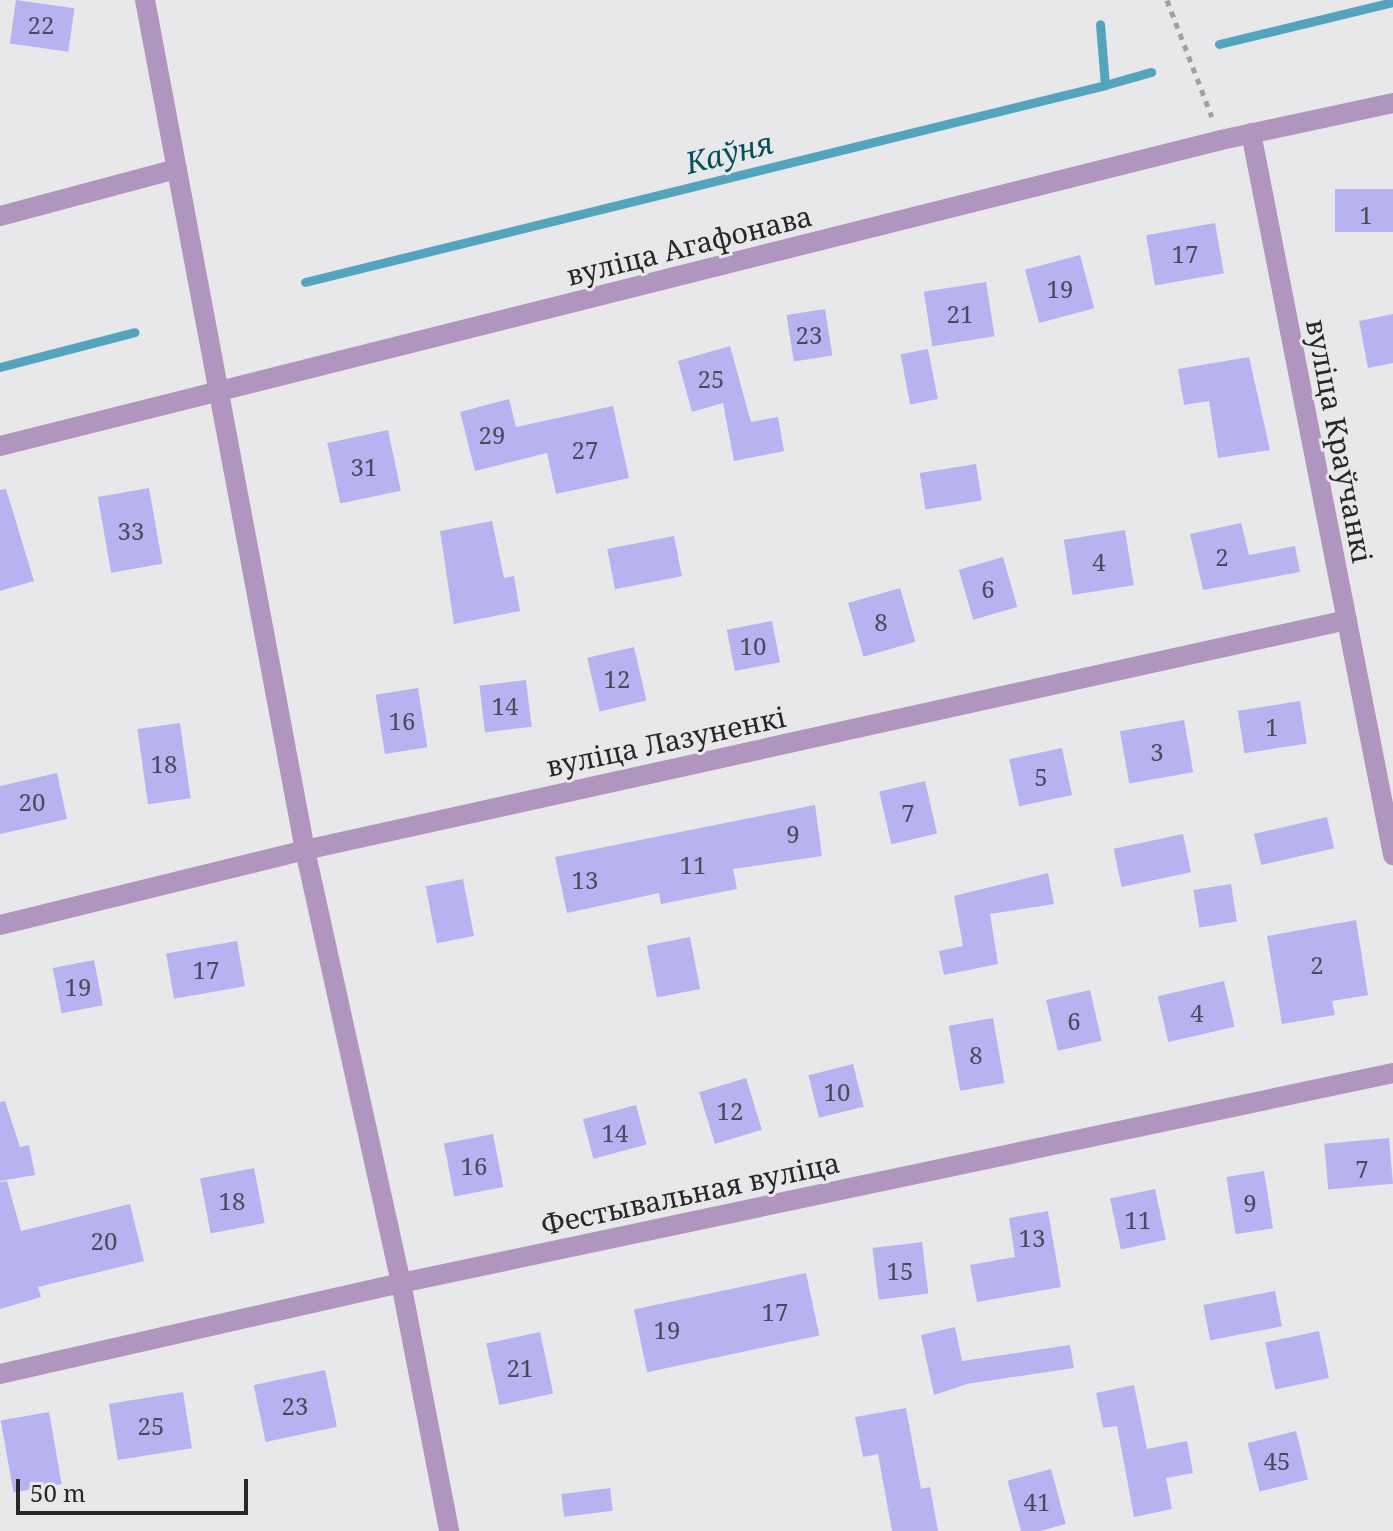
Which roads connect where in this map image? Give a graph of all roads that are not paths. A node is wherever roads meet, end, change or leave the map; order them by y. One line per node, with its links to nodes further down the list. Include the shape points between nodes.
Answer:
1 (145, 0): 4 (street)
2 (1393, 103): 3 (street, вуліца Агафонава)
3 (1251, 133): 6 (street, вуліца Агафонава); 8 (street, вуліца Краўчанкі)
4 (177, 169): 5 (street); 6 (street)
5 (0, 216)
6 (221, 392): 7 (street, вуліца Агафонава); 9 (street)
7 (0, 446)
8 (1347, 620): 9 (street, вуліца Лазуненкі); 10 (street, вуліца Краўчанкі)
9 (305, 850): 11 (street, вуліца Лазуненкі); 13 (street)
10 (1393, 855)
11 (0, 925)
12 (1393, 1073): 13 (street, Фестывальная вуліца)
13 (401, 1283): 14 (street, Фестывальная вуліца); 15 (street)
14 (0, 1374)
15 (449, 1531)

